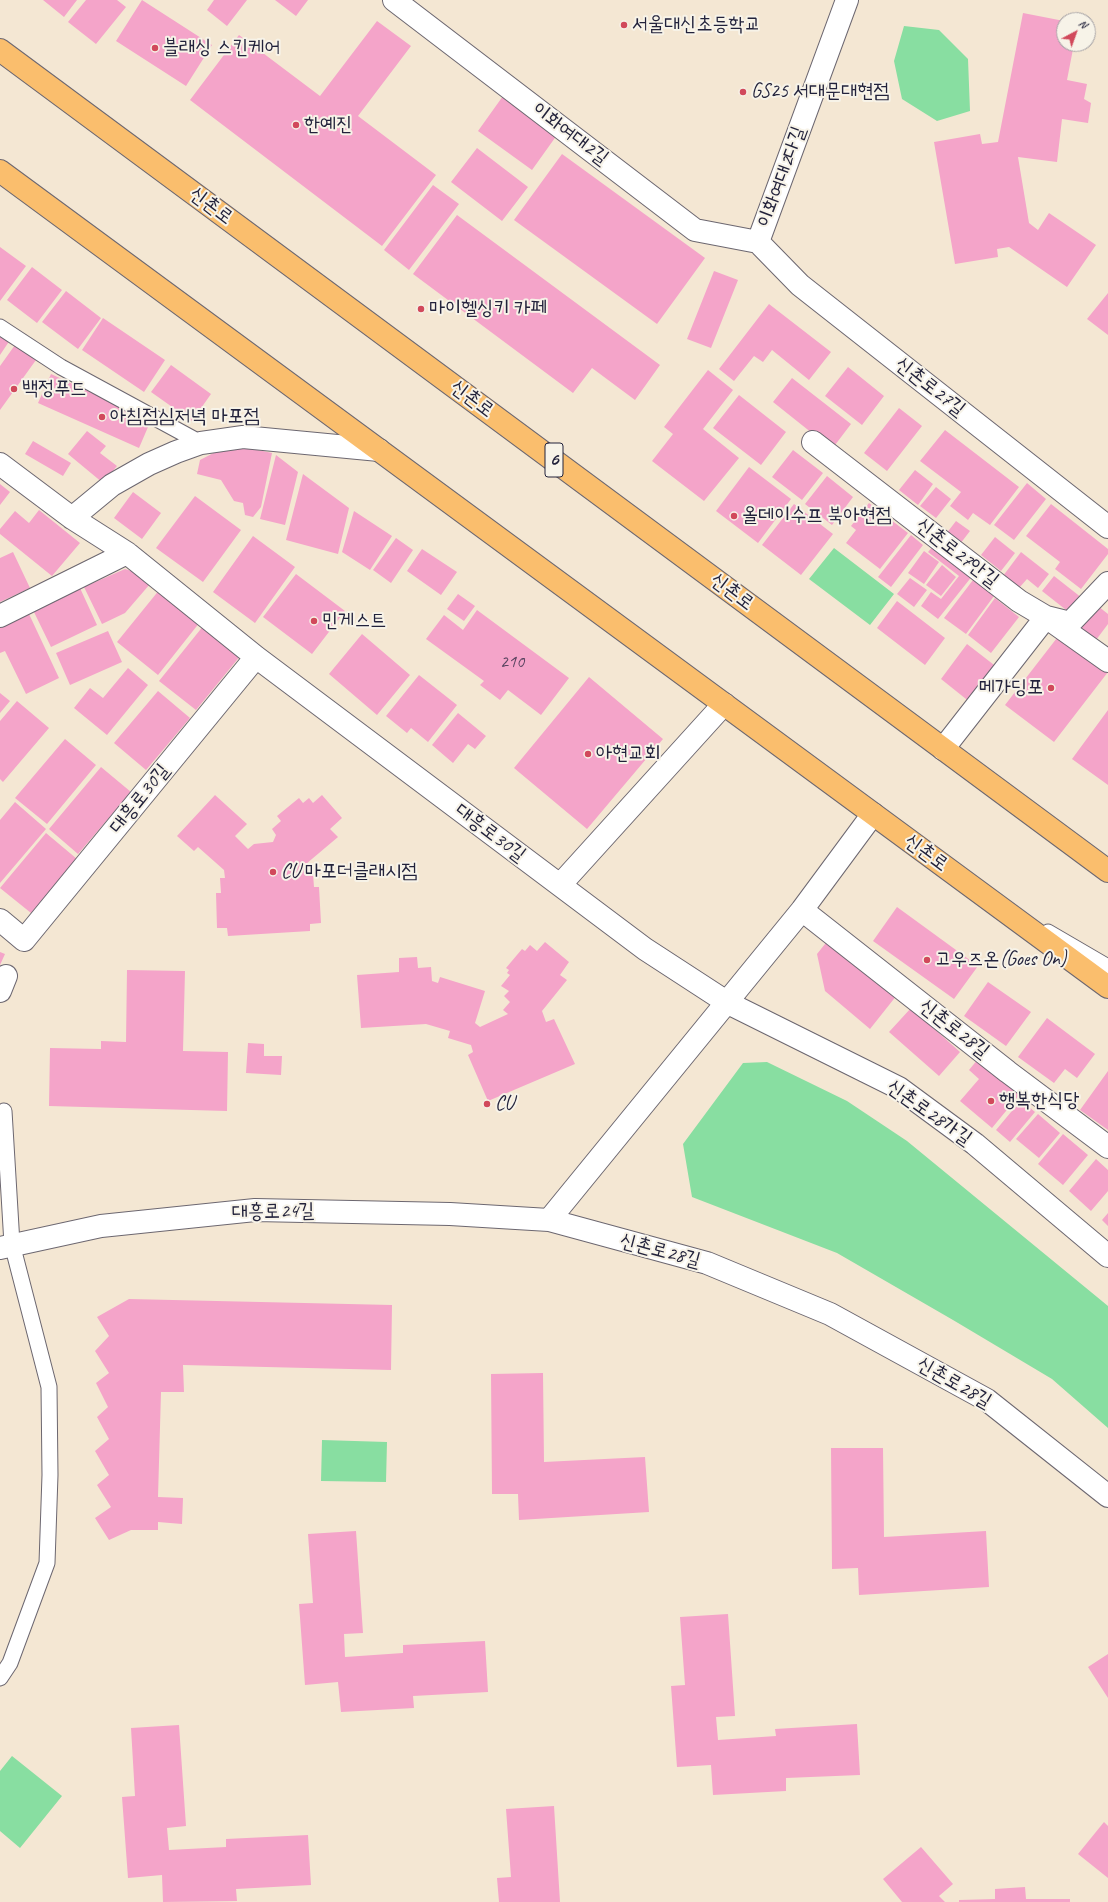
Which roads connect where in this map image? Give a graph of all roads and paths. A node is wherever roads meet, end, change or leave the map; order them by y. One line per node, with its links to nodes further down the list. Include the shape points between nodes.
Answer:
1 (394, 0): 5 (street, 이화여대2길, via 695,230)
2 (848, 0): 5 (street, 이화여대2다길)
3 (0, 50): 20 (main road, 신촌로 / 6)
4 (0, 171): 9 (main road, 신촌로)
5 (758, 242): 12 (street, 신촌로27길, via 800,285)
6 (0, 327): 8 (lane, via 61,367)
7 (813, 442): 16 (street, 신촌로27안길, via 1019,601)
8 (201, 443): 9 (street, via 243,437); 11 (street, via 149,464 112,485)
9 (379, 450): 19 (main road, 신촌로)
10 (0, 464): 11 (street, 대흥로30길)
11 (72, 518): 13 (street, 대흥로30길)
12 (1108, 527)
13 (127, 552): 15 (street); 17 (street, 대흥로30길)
14 (1108, 583): 16 (street, 신촌로27안길, via 1070,623)
15 (0, 616)
16 (1046, 617): 18 (street, 신촌로27안길); 20 (street)
17 (256, 657): 23 (street, 대흥로30길); 26 (street, 대흥로30길, via 24,940)
18 (1108, 661)
19 (724, 704): 21 (main road, 신촌로); 23 (street)
20 (943, 749): 22 (main road, 신촌로 / 6)
21 (873, 814): 24 (main road, 신촌로); 25 (street)
22 (1108, 871)
23 (560, 885): 29 (street, 대흥로30길, via 645,949)
24 (978, 891): 27 (lane); 28 (main road, 신촌로)
25 (802, 910): 29 (street); 31 (street, 신촌로28길)
26 (0, 920)
27 (1108, 967)
28 (1108, 987)
29 (728, 1003): 32 (street); 34 (street, 신촌로28가길, via 899,1088 975,1144)
30 (4, 1111): 33 (lane)
31 (1108, 1148)
32 (549, 1220): 33 (street, 대흥로24길, via 450,1214 255,1210 101,1226); 35 (street, 신촌로28길, via 707,1263 830,1314 987,1400)
33 (6, 1246): 36 (lane, via 49,1387 50,1475 46,1563 10,1663)
34 (1108, 1256)
35 (1108, 1496)
36 (0, 1678)

